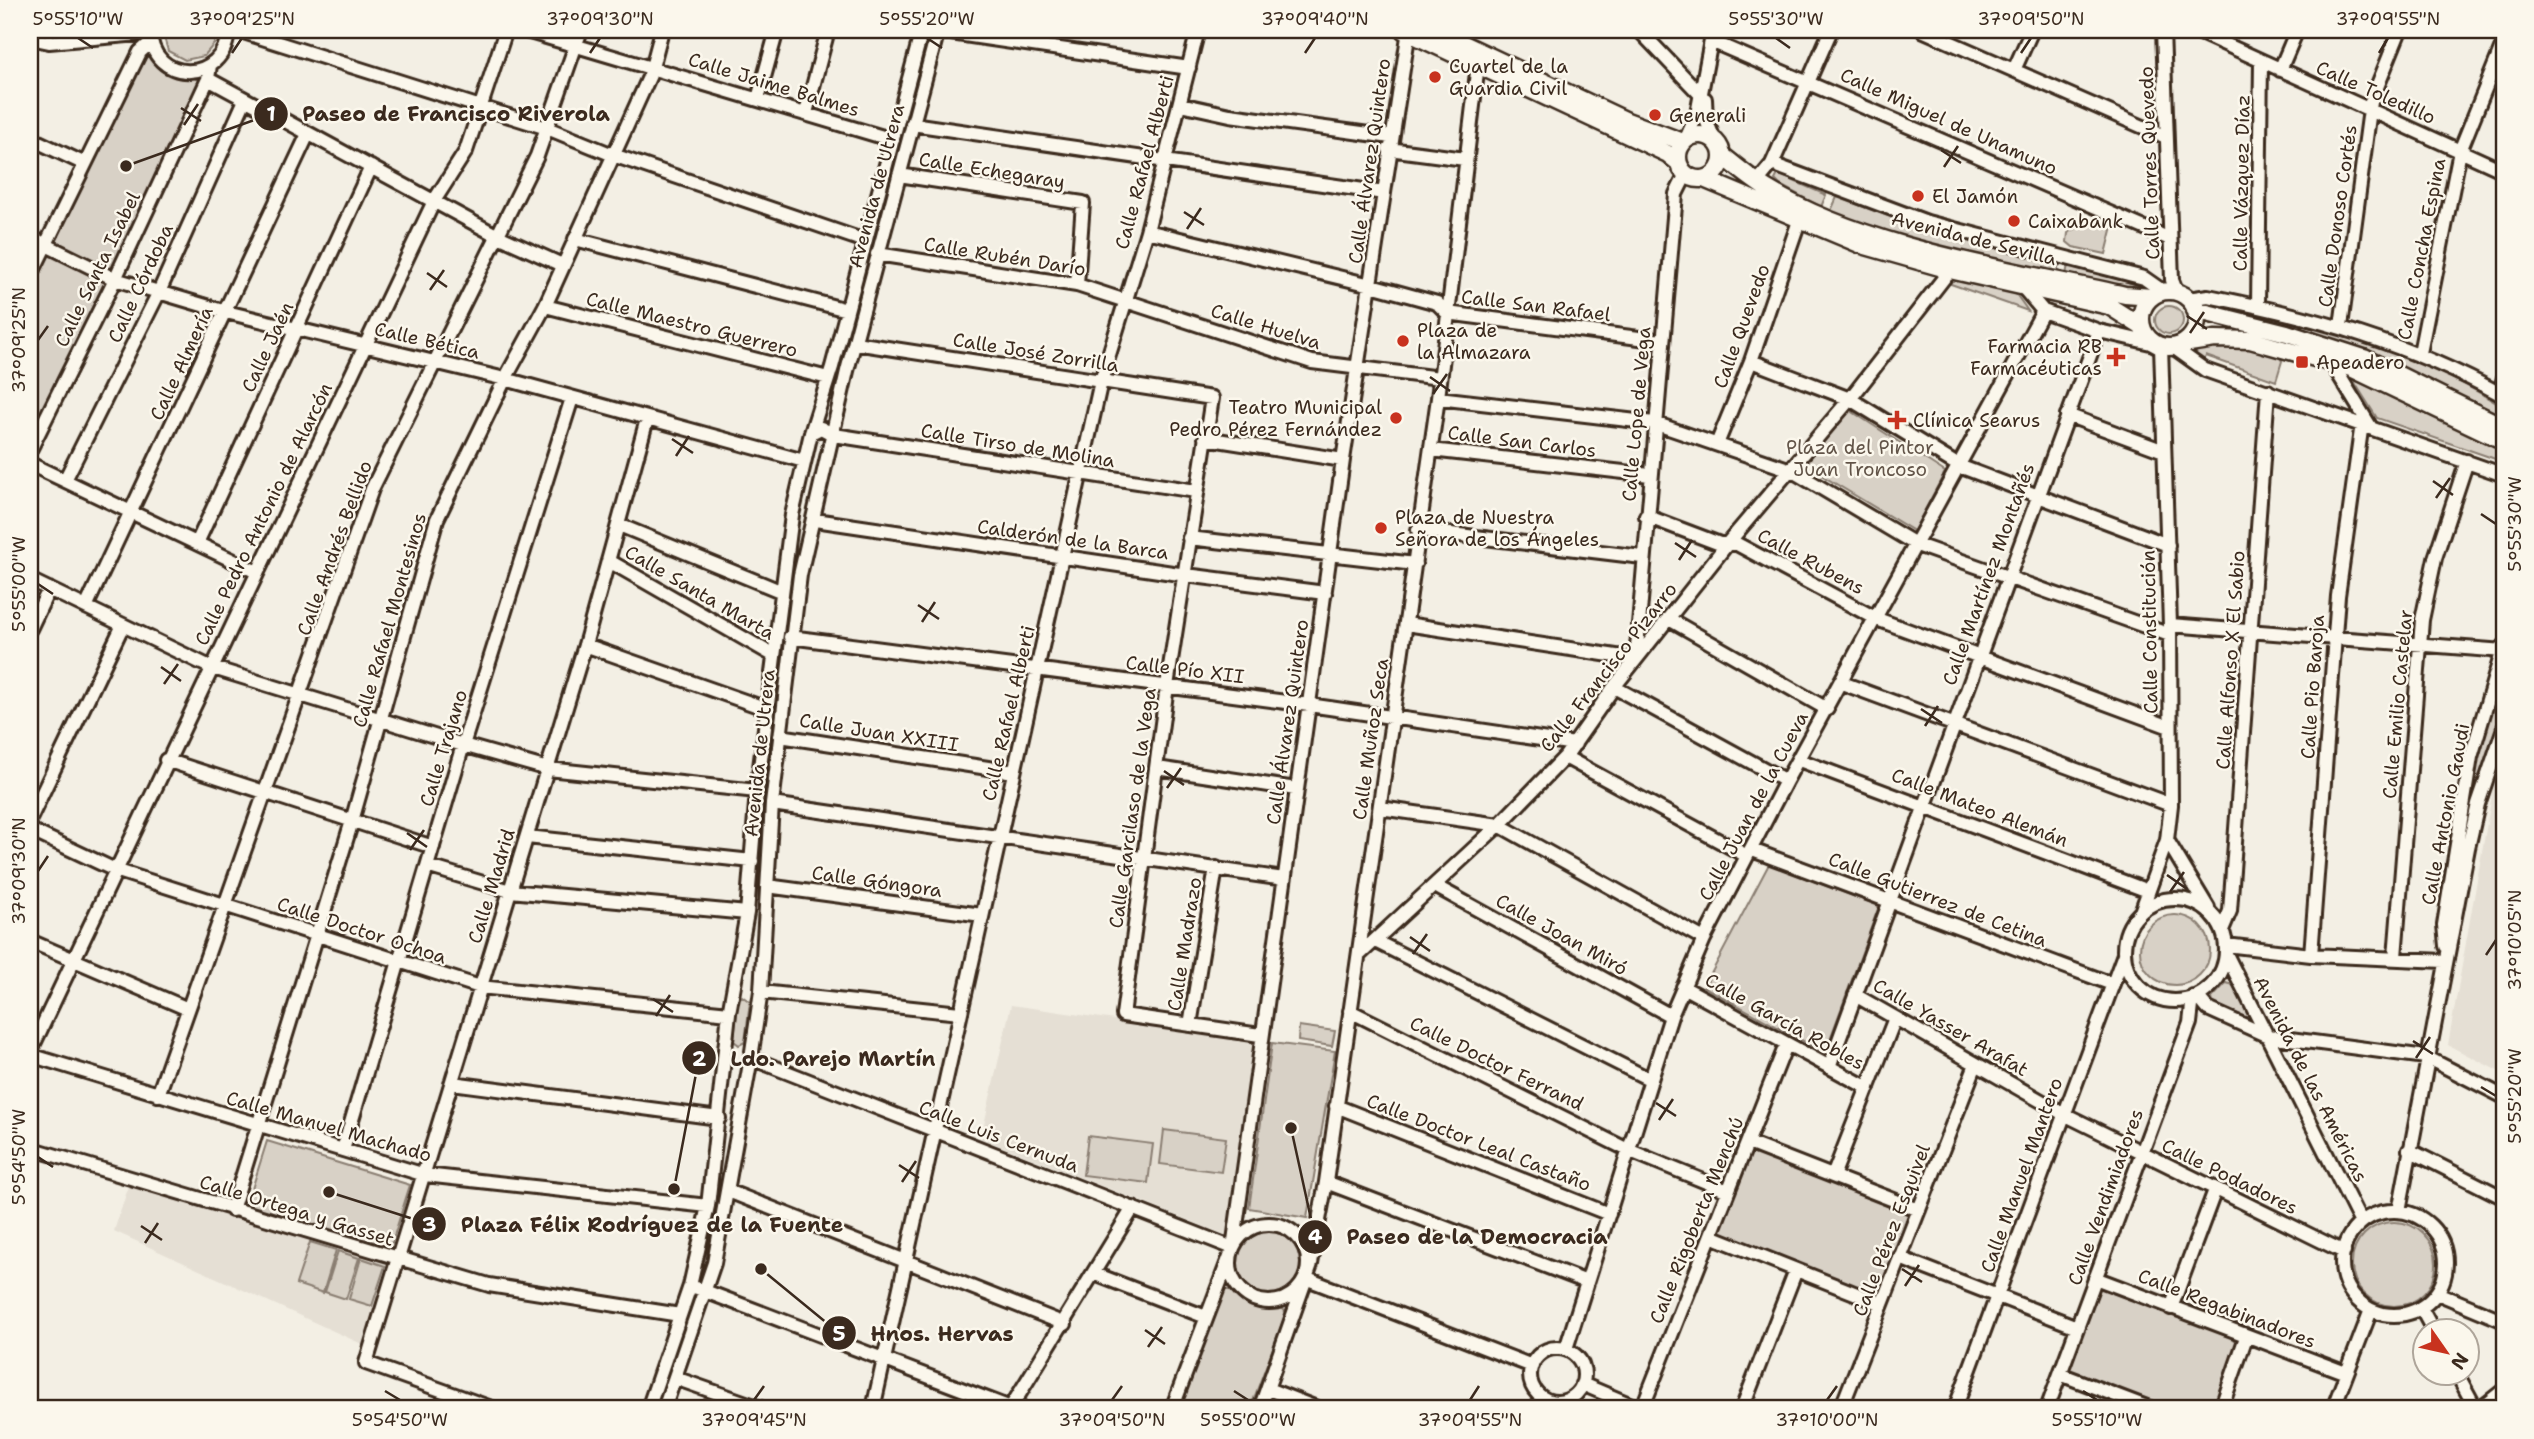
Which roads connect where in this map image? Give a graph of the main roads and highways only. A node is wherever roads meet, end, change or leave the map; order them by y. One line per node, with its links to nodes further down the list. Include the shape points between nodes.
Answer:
1 (1406, 31): 5 (main road, via 1668,154)
2 (1439, 31): 3 (main road, via 1627,121 1668,139)
3 (1685, 140): 4 (main road, via 1702,134 1714,139); 5 (main road, via 1678,152)
4 (1722, 155): 6 (main road, via 1718,170); 7 (main road, Avenida de Sevilla, via 1757,182 1824,216 1911,247 2125,295)
5 (1682, 169): 6 (main road)
6 (1704, 179): 8 (main road, Avenida de Sevilla, via 1862,245 2109,306)
7 (2175, 298): 8 (main road, via 2143,311); 9 (main road, via 2195,329); 10 (main road, Avenida de Sevilla, via 2364,358)
8 (2142, 327): 9 (main road)
9 (2168, 345): 11 (main road, Avenida de Sevilla, via 2240,339 2331,362 2383,380)
10 (2504, 427)
11 (2504, 441)

